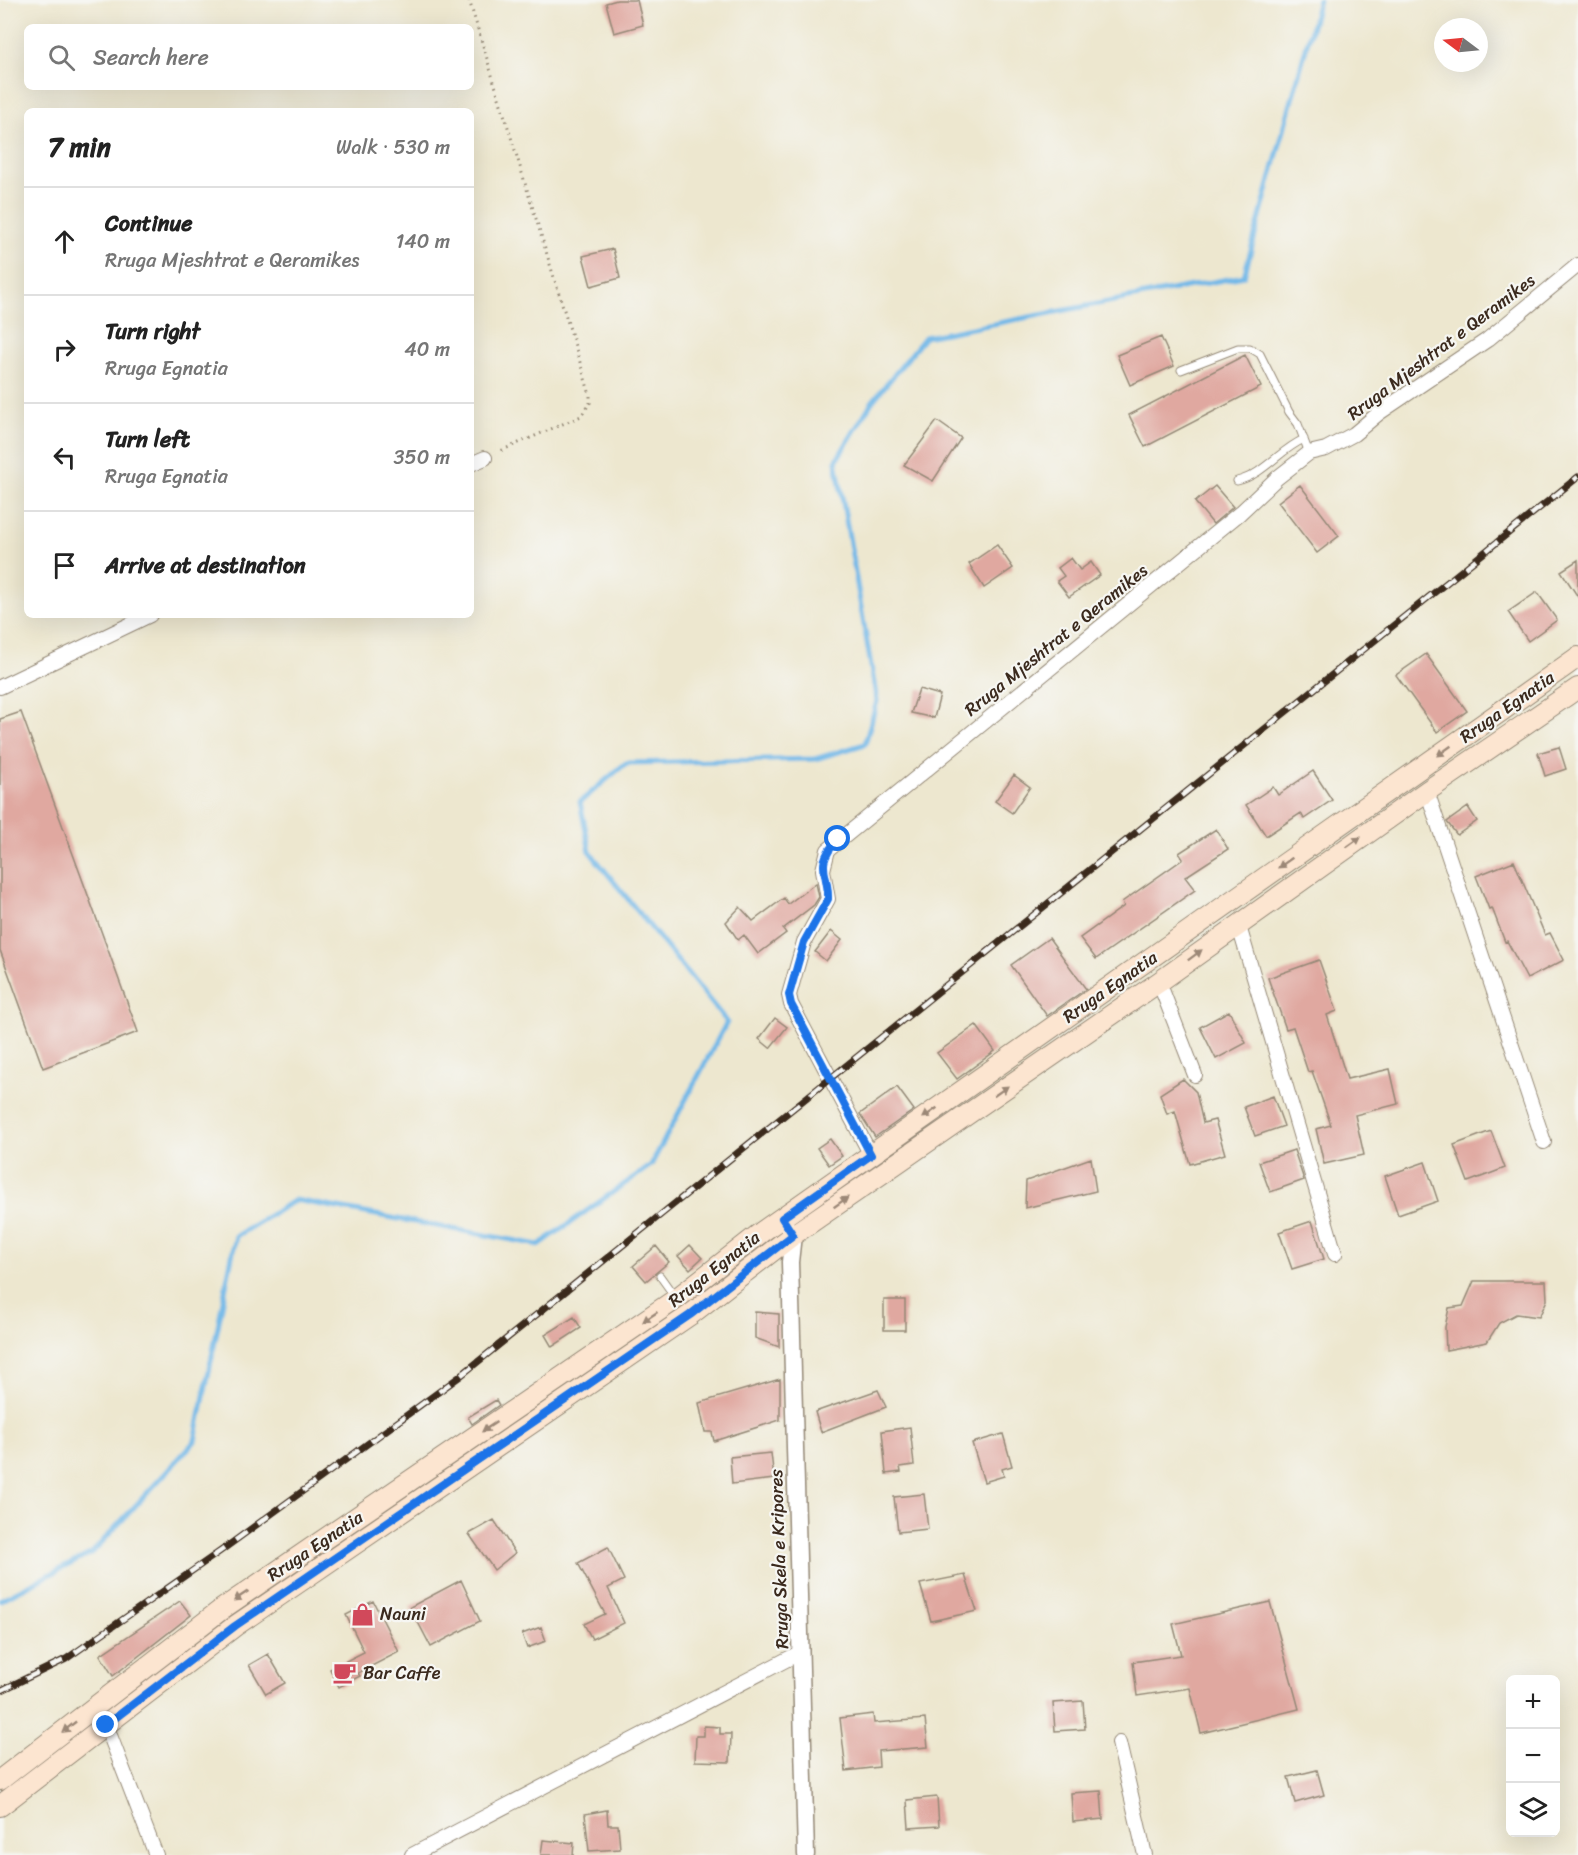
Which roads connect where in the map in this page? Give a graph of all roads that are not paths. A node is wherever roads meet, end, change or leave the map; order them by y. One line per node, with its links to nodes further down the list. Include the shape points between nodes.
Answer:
1 (1578, 265): 4 (street, Rruga Mjeshtrat e Qeramikes, via 1487,340 1379,412 1354,434)
2 (1180, 370): 3 (lane, via 1238,348 1250,348 1266,362)
3 (1304, 439): 4 (lane); 7 (lane, via 1292,444 1264,470)
4 (1310, 453): 17 (street, Rruga Mjeshtrat e Qeramikes, via 828,850 823,870 828,899 804,942 789,995)
5 (485, 458): 6 (street)
6 (474, 463)
7 (1238, 481)
8 (144, 618): 10 (street)
9 (1578, 657): 17 (main road, Rruga Egnatia, one-way to 17)
10 (0, 687)
11 (1578, 688): 12 (main road, Rruga Egnatia)
12 (1427, 790): 13 (main road, Rruga Egnatia, one-way to 12); 16 (street)
13 (1238, 923): 14 (main road, Rruga Egnatia, one-way to 13); 21 (street)
14 (1159, 982): 15 (street); 20 (main road, Rruga Egnatia, one-way to 14)
15 (1195, 1075)
16 (1544, 1142)
17 (871, 1155): 18 (main road, Rruga Egnatia)
18 (782, 1218): 19 (main road, Rruga Egnatia); 20 (street)
19 (763, 1231): 22 (street); 24 (main road, Rruga Egnatia)
20 (793, 1235): 22 (main road, Rruga Egnatia)
21 (1335, 1254)
22 (782, 1256): 25 (street, Rruga Skela e Kripores); 26 (main road, Rruga Egnatia, via 235,1626)
23 (660, 1276): 24 (lane)
24 (676, 1299): 28 (main road, Rruga Egnatia, one-way to 28, via 222,1610)
25 (801, 1652): 31 (street); 32 (street, Rruga Skela e Kripores)
26 (106, 1725): 29 (main road, Rruga Egnatia); 30 (street)
27 (1119, 1743): 33 (street)
28 (1, 1778)
29 (0, 1806)
30 (156, 1855)
31 (412, 1855)
32 (806, 1855)
33 (1145, 1855)

